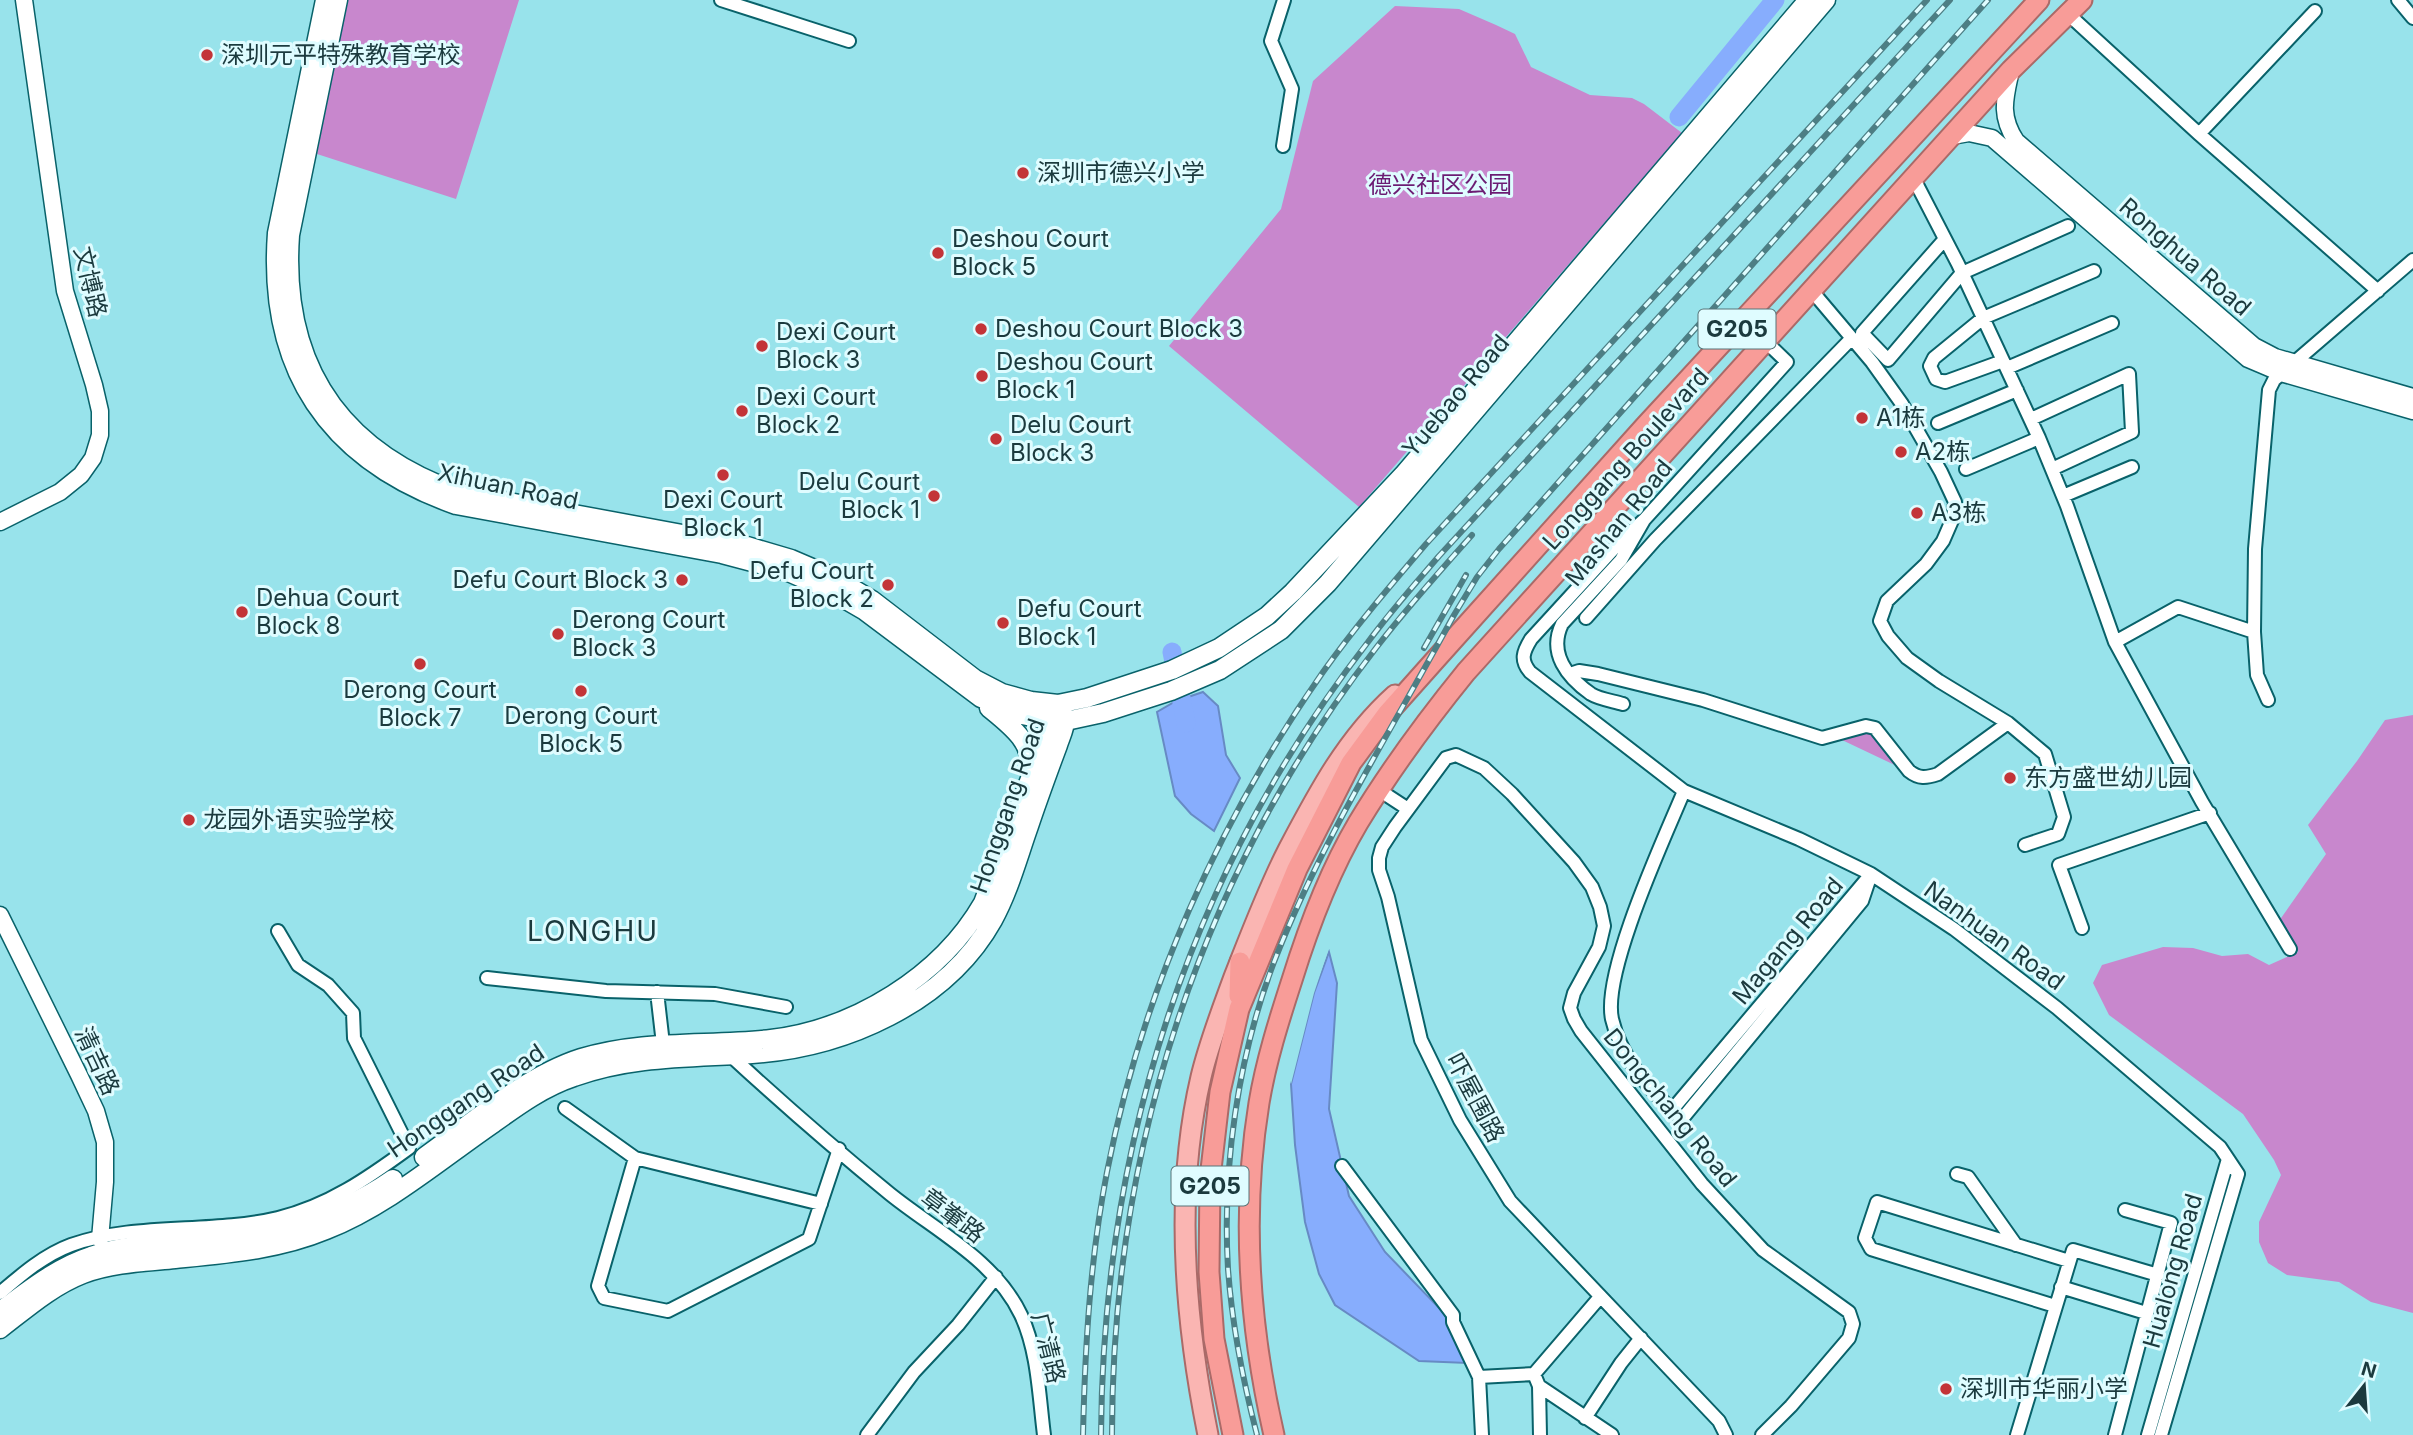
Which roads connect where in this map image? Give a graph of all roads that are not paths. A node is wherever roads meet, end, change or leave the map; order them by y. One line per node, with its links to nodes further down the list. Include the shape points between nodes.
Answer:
1 (24, 0): 43 (street, 文博路, via 65,291 94,385 100,435 93,458 81,475 60,492)
2 (325, 0): 49 (main road, Xihuan Road, via 277,233 274,268 279,315 297,372 337,431 391,477 456,505 744,559 807,579 865,611)
3 (338, 0): 52 (main road, Xihuan Road, via 290,234 290,302 309,366 326,396 370,446 398,466 460,493 747,546 791,559 872,600 988,687)
4 (721, 0): 13 (street)
5 (1284, 0): 17 (street, via 1271,41 1292,89)
6 (1808, 0): 52 (main road, Yuebao Road, via 1421,454 1293,592 1220,648 1087,698)
7 (1826, 0): 52 (main road, Yuebao Road, via 1328,583 1281,630 1199,679 1103,713)
8 (2039, 0): 47 (highway, Longgang Boulevard / G205)
9 (2398, 0): 12 (street)
10 (2075, 7): 14 (highway, Longgang Boulevard / G205); 15 (street)
11 (2315, 11): 15 (street)
12 (2413, 18)
13 (849, 41)
14 (2011, 70): 16 (highway, Longgang Boulevard / G205); 31 (street, Ronghua Road, via 2004,113 2016,141 2254,346)
15 (2199, 134): 25 (street)
16 (1952, 136): 18 (highway, Longgang Boulevard / G205); 31 (street, Ronghua Road, via 1969,132 1992,138 2240,352 2264,367)
17 (1283, 146)
18 (1914, 179): 20 (street); 24 (highway, Longgang Boulevard / G205)
19 (2068, 226): 23 (street)
20 (1945, 239): 23 (street); 23 (street, via 1862,333 1888,360)
21 (2413, 260): 25 (street)
22 (2094, 271): 26 (street)
23 (1962, 273): 26 (street)
24 (1812, 291): 28 (street); 29 (highway, Longgang Boulevard / G205)
25 (2378, 291): 31 (street)
26 (1983, 318): 30 (street); 30 (street, via 1934,358 1930,366 1936,379 1945,382)
27 (2112, 323): 30 (street)
28 (1852, 338): 44 (street, via 1655,540); 53 (street, via 1902,404 1955,502 1943,541 1887,601 1880,621 1907,658)
29 (1765, 341): 42 (street, Mashan Road, via 1787,362); 56 (highway, Longgang Boulevard / G205, via 1466,672)
30 (2005, 365): 32 (street)
31 (2288, 368): 33 (street, Ronghua Road); 34 (street, Ronghua Road); 45 (street, via 2269,390 2255,549)
32 (2017, 390): 35 (street); 36 (street)
33 (2413, 397)
34 (2413, 411)
35 (2031, 419): 37 (street); 39 (street, via 2129,374 2132,432)
36 (1938, 423)
37 (2039, 438): 39 (street); 40 (street)
38 (2132, 467): 41 (street)
39 (2052, 469): 41 (street)
40 (1966, 470)
41 (2063, 496): 46 (street)
42 (1644, 520): 48 (street, Mashan Road, via 1621,560 1562,624 1555,647); 57 (street, Nanhuan Road, via 1531,639 1524,664)
43 (0, 522)
44 (1586, 618)
45 (2254, 632): 46 (street, via 2178,607); 50 (street, via 2257,675)
46 (2115, 642): 59 (street)
47 (1436, 659): 66 (main road, Longgang Boulevard, via 1374,713 1336,762 1274,878); 70 (highway, Longgang Boulevard / G205, via 1351,763 1312,840)
48 (1570, 674): 51 (street, Mashan Road, via 1592,695); 53 (street, via 1598,674 1703,700 1822,738 1866,726 1875,728 1909,771 1926,778)
49 (968, 690): 52 (main road, Xihuan Road, via 1008,711); 55 (main road, via 1026,743)
50 (2268, 700)
51 (1623, 704)
52 (1059, 715): 55 (main road, Honggang Road); 72 (main road, Honggang Road, via 1002,902 984,935 954,970 907,1006 849,1035 802,1048)
53 (2008, 723): 60 (street, via 2045,754 2064,817 2058,834)
54 (1483, 768): 58 (street, 吓屋围路, via 1456,755 1446,758); 107 (street, Dongchang Road, via 1574,862 1600,907 1604,926 1599,947 1570,1008 1581,1031 1702,1184 1763,1250 1849,1312 1853,1324 1849,1338)
55 (1030, 780): 71 (main road, Honggang Road, via 977,914 911,981 857,1015 803,1033)
56 (1379, 790): 58 (street); 102 (highway, Longgang Boulevard / G205, via 1326,885 1308,928 1259,1102 1251,1171 1251,1283 1257,1348)
57 (1684, 791): 61 (street, Nanhuan Road); 61 (street, Magang Road, via 1630,928 1612,988 1612,1018 1620,1042 1635,1069 1677,1114 1696,1084)
58 (1408, 809): 89 (street, 吓屋围路, via 1382,847 1379,870 1421,1040 1460,1120 1510,1201)
59 (2210, 813): 63 (street, via 2059,865); 65 (street)
60 (2025, 845)
61 (1871, 874): 76 (street, Nanhuan Road, via 2057,1008 2220,1147)
62 (0, 915): 82 (street, 清吉路, via 96,1111 106,1154)
63 (2082, 928)
64 (278, 931): 82 (street, via 298,965 328,985 353,1013 354,1038 409,1148 345,1192 295,1213 233,1225)
65 (2290, 949)
66 (1240, 962): 70 (highway); 100 (main road, Longgang Boulevard, via 1200,1080 1187,1191 1188,1297)
67 (487, 978): 68 (street)
68 (657, 992): 69 (street, via 715,994); 71 (street)
69 (786, 1007)
70 (1239, 1009): 101 (highway, G205, via 1217,1116 1208,1219 1214,1339)
71 (663, 1044): 91 (main road, Honggang Road, via 607,1052 556,1068 383,1185 334,1212 251,1235 102,1252 54,1272)
72 (730, 1055): 74 (street, 章輋路); 93 (main road, Honggang Road, via 624,1063 568,1079 532,1096 371,1208 340,1224 267,1247 93,1271 59,1286)
73 (565, 1108): 75 (street)
74 (839, 1149): 80 (street); 86 (street, 章輋路)
75 (635, 1158): 80 (street); 80 (street, via 598,1286 604,1297 668,1311 809,1239)
76 (2228, 1159): 79 (street, Nanhuan Road); 110 (street, Hualong Road)
77 (1342, 1166): 95 (street, via 1453,1315)
78 (1957, 1174): 83 (street, via 1968,1177)
79 (2238, 1174): 111 (street, Hualong Road)
80 (821, 1204)
81 (2125, 1210): 85 (street, via 2171,1223)
82 (100, 1239): 88 (street, via 57,1251)
83 (2016, 1245): 84 (street); 90 (street, via 1877,1202 1865,1238 1871,1249)
84 (2069, 1261): 85 (street, via 2073,1250); 87 (street)
85 (2158, 1275): 92 (street)
86 (996, 1277): 98 (street, 章輋路); 99 (street, 广清路, via 1027,1330)
87 (2061, 1287): 90 (street); 92 (street)
88 (0, 1293)
89 (1600, 1297): 94 (street, 吓屋围路); 96 (street)
90 (2055, 1306): 108 (street)
91 (0, 1311)
92 (2146, 1314): 109 (street)
93 (0, 1329)
94 (1641, 1338): 97 (street); 106 (street, 吓屋围路, via 1719,1421)
95 (1479, 1377): 96 (street); 103 (street)
96 (1537, 1380): 97 (street); 104 (street)
97 (1586, 1418): 105 (street)
98 (867, 1435)
99 (1044, 1435)
100 (1208, 1435)
101 (1233, 1435)
102 (1274, 1435)
103 (1482, 1435)
104 (1539, 1435)
105 (1612, 1435)
106 (1726, 1435)
107 (1762, 1435)
108 (2017, 1435)
109 (2115, 1435)
110 (2148, 1435)
111 (2161, 1435)

